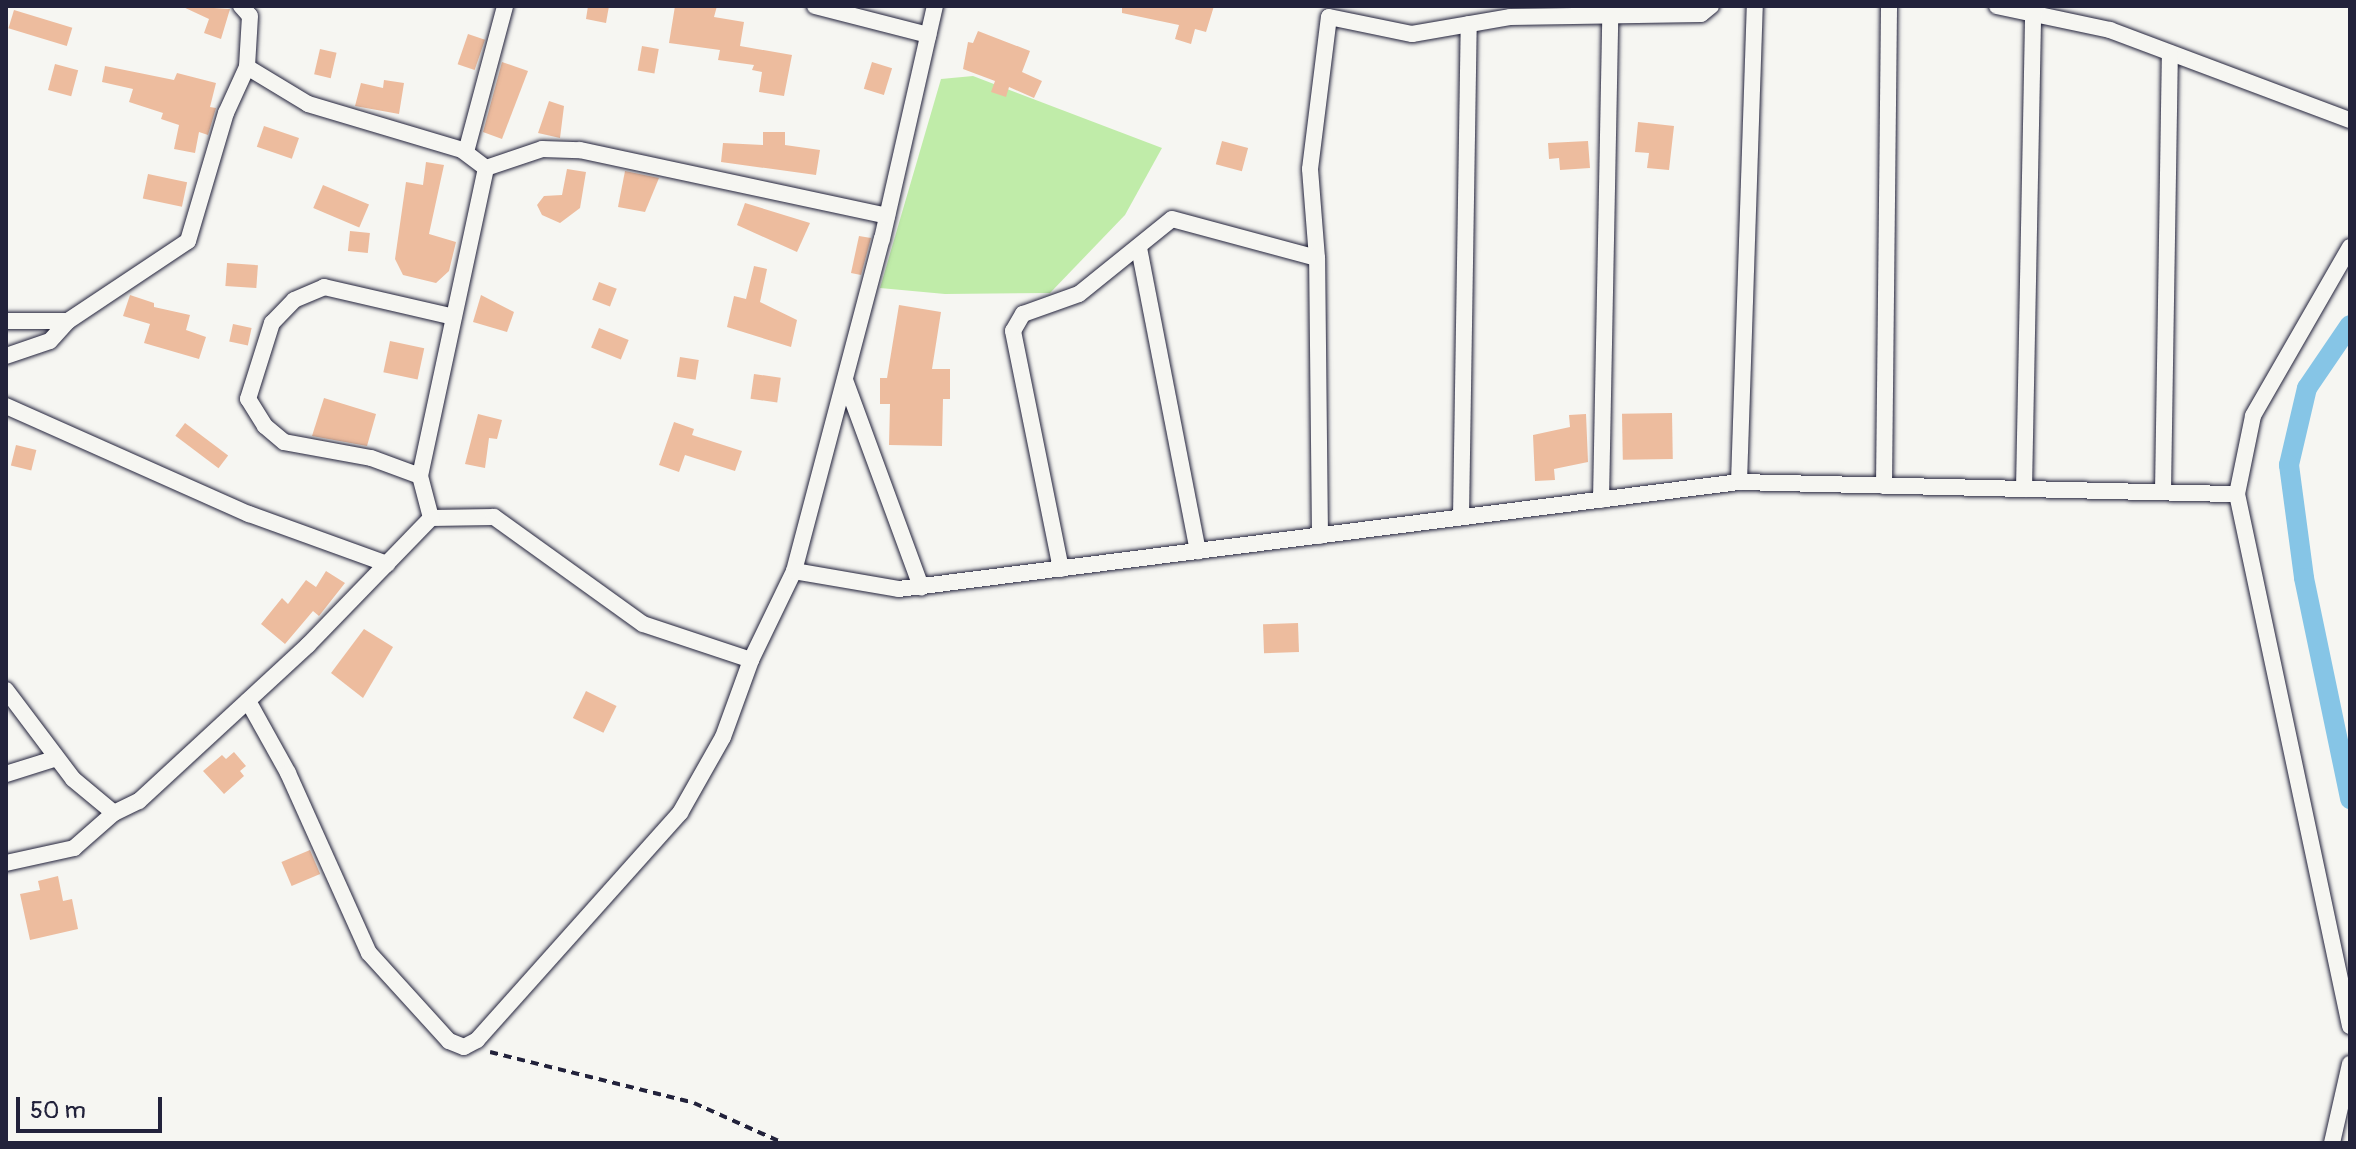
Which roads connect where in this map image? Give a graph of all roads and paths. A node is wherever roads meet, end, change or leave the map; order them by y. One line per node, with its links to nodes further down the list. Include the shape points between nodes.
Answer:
1 (241, 6): 14 (street, via 250,16)
2 (505, 6): 16 (street)
3 (815, 6): 12 (street)
4 (935, 6): 12 (street)
5 (1711, 6): 10 (street, via 1701,14)
6 (1755, 6): 29 (street)
7 (1889, 6): 30 (street)
8 (1997, 6): 9 (street)
9 (2033, 11): 13 (street, via 2110,30); 31 (street)
10 (1610, 15): 11 (street, via 1510,17); 34 (street)
11 (1469, 24): 21 (street, via 1412,34 1329,17 1310,169); 35 (street)
12 (928, 35): 18 (street)
13 (2170, 53): 15 (street); 32 (street)
14 (247, 67): 16 (street, via 308,104); 24 (street, via 226,113 188,241)
15 (2350, 120)
16 (466, 152): 17 (street)
17 (486, 168): 18 (street, via 542,149 580,150); 22 (street)
18 (887, 216): 26 (street)
19 (2350, 247): 33 (street, via 2253,416)
20 (1139, 248): 21 (street, via 1172,219); 38 (street); 40 (street, via 1079,294 1023,314 1013,331)
21 (1317, 258): 37 (street)
22 (454, 317): 28 (street); 28 (street, via 324,287 294,300 272,323 248,399 265,426 284,442 371,458)
23 (6, 321): 24 (street)
24 (68, 321): 25 (street, via 50,341)
25 (6, 356)
26 (845, 380): 41 (street); 42 (street)
27 (7, 411): 39 (street, via 249,514)
28 (420, 476): 36 (street)
29 (1739, 482): 30 (street); 34 (street)
30 (1884, 486): 31 (street)
31 (2024, 489): 32 (street)
32 (2163, 492): 33 (street)
33 (2237, 494): 50 (street)
34 (1601, 500): 35 (street)
35 (1461, 517): 37 (street)
36 (431, 518): 39 (street); 43 (street, via 494,517 643,624)
37 (1320, 536): 38 (street)
38 (1198, 551): 40 (street)
39 (387, 564): 45 (street)
40 (1061, 569): 42 (street)
41 (794, 571): 42 (street, via 899,589); 43 (street)
42 (921, 587)
43 (751, 660): 51 (street, via 723,737 680,813 477,1040)
44 (6, 690): 46 (street)
45 (248, 701): 48 (street, via 139,801); 51 (street, via 288,773 369,953 449,1041)
46 (57, 758): 47 (street); 48 (street, via 73,779)
47 (6, 774)
48 (114, 813): 49 (street, via 74,848)
49 (6, 863)
50 (2350, 1026)
51 (464, 1047): 53 (path, via 694,1103)
52 (2350, 1064): 54 (street)
53 (783, 1143)
54 (2332, 1143)

